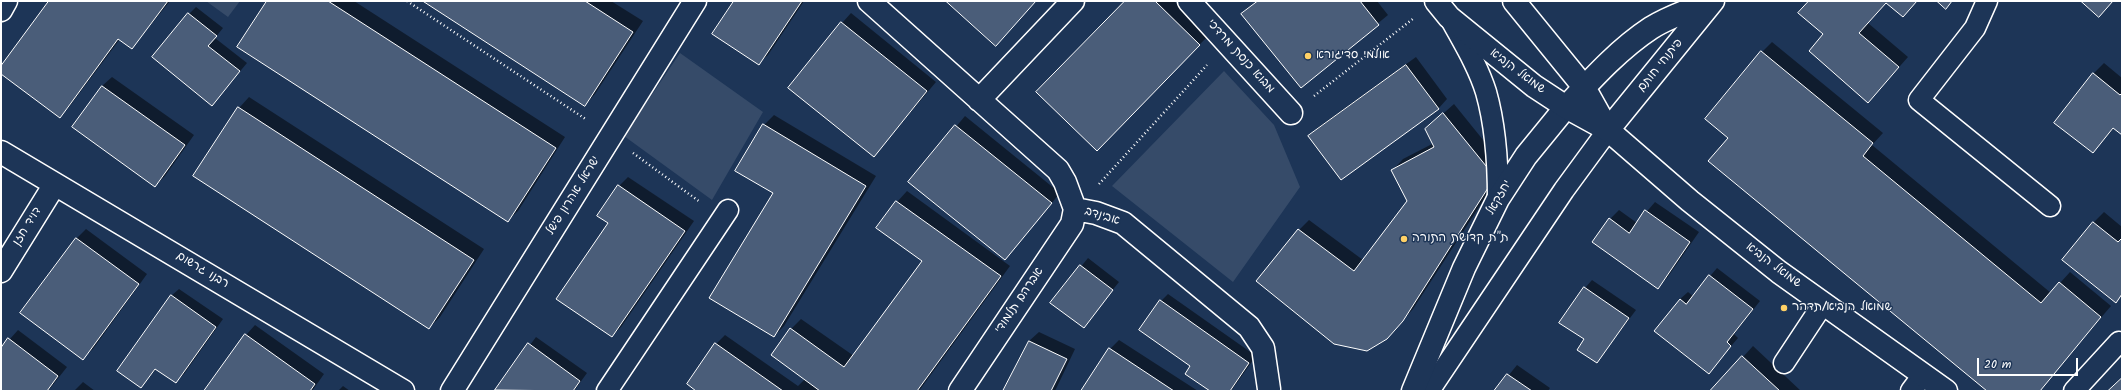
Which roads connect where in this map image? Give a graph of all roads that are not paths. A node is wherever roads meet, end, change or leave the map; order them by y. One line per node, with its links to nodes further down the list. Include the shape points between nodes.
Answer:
1 (6, 1): 10 (street)
2 (695, 1): 29 (street, ישראל אהרון פישל)
3 (869, 1): 12 (street, אבינדב)
4 (1073, 1): 12 (street)
5 (1189, 1): 14 (street, מבוא כנסת מרדכי)
6 (1514, 1): 11 (street, שמואל הנביא)
7 (1713, 1): 11 (street, פיתוחי חותם, via 1652,28 1626,46); 15 (street, פיתוחי חותם)
8 (1987, 1): 19 (lane, via 1975,28 1919,100)
9 (1440, 6): 13 (street, שמואל הנביא, via 1528,81); 18 (lane, via 1475,65 1486,92 1496,145)
10 (1, 10)
11 (1584, 88): 13 (street, יחזקאל); 15 (street, שמואל הנביא)
12 (979, 100): 20 (street, אבינדב, via 1058,170)
13 (1566, 107): 15 (street, שמואל הנביא); 18 (street, יחזקאל, via 1526,156)
14 (1291, 113)
15 (1608, 130): 23 (street, שמואל הנביא, via 1690,201); 33 (lane, via 1564,190)
16 (1, 152): 17 (street, רבנו גרשום)
17 (55, 184): 22 (street, דויד חזן); 28 (street, רבנו גרשום)
18 (1498, 199): 32 (street, יחזקאל, via 1464,268)
19 (2050, 206)
20 (1075, 209): 27 (street, אבינדב, via 1096,213 1123,223 1249,327 1263,348); 31 (street, אברהם תלמודי, via 1072,224)
21 (725, 215): 30 (lane)
22 (1, 271)
23 (1823, 304): 25 (lane); 26 (street, שמואל הנביא)
24 (2119, 342): 35 (lane)
25 (1784, 363)
26 (1917, 383): 34 (street, שמואל הנביא)
27 (1269, 390)
28 (403, 391)
29 (452, 391)
30 (607, 391)
31 (960, 391)
32 (1413, 391)
33 (1429, 391)
34 (1946, 391)
35 (2074, 391)

